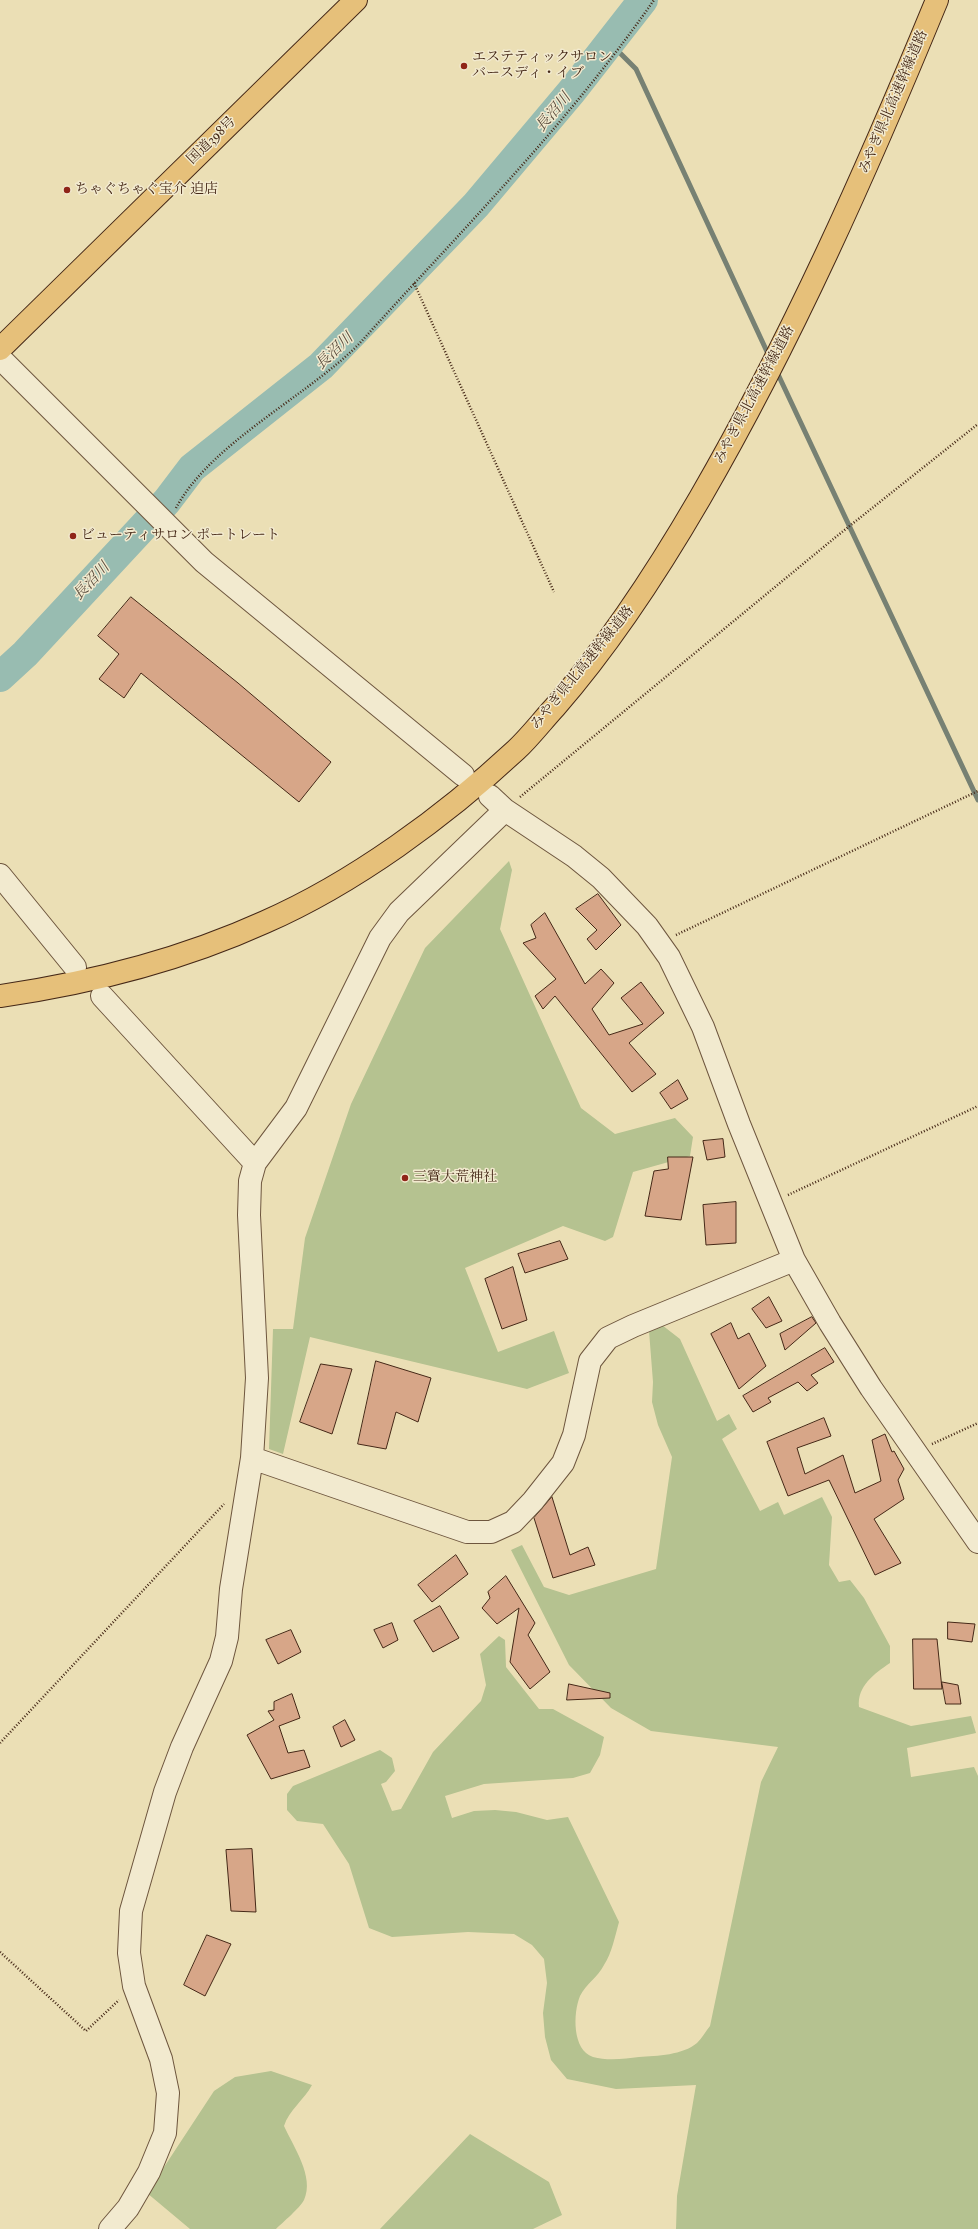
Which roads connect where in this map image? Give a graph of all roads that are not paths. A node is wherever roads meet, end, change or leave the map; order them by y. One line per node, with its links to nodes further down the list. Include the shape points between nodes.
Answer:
1 (356, 0): 3 (main road, 国道398号)
2 (937, 0): 8 (main road, みやぎ県北高速幹線道路, via 882,133 795,319 737,433 677,538 620,626 518,748 451,806 388,853 268,921 214,943 131,970 52,988)
3 (0, 349)
4 (0, 358): 5 (street, via 204,562)
5 (463, 775)
6 (0, 875): 7 (street)
7 (75, 967)
8 (0, 996)
9 (102, 996): 10 (street)
10 (255, 1163): 11 (street, via 296,1108 380,938 497,803 574,856 601,878 624,900 659,943 687,991 703,1027); 12 (street, via 250,1181 249,1215 257,1378)
11 (794, 1260): 12 (street, via 608,1338 590,1361 574,1435 563,1463 513,1522 491,1532 466,1532); 13 (street, via 834,1329)
12 (252, 1458): 14 (street, via 231,1589 227,1638 221,1661 182,1747 131,1911 129,1953 134,1986 161,2059 168,2093 165,2133 149,2172 128,2208)
13 (978, 1542)
14 (110, 2229)

